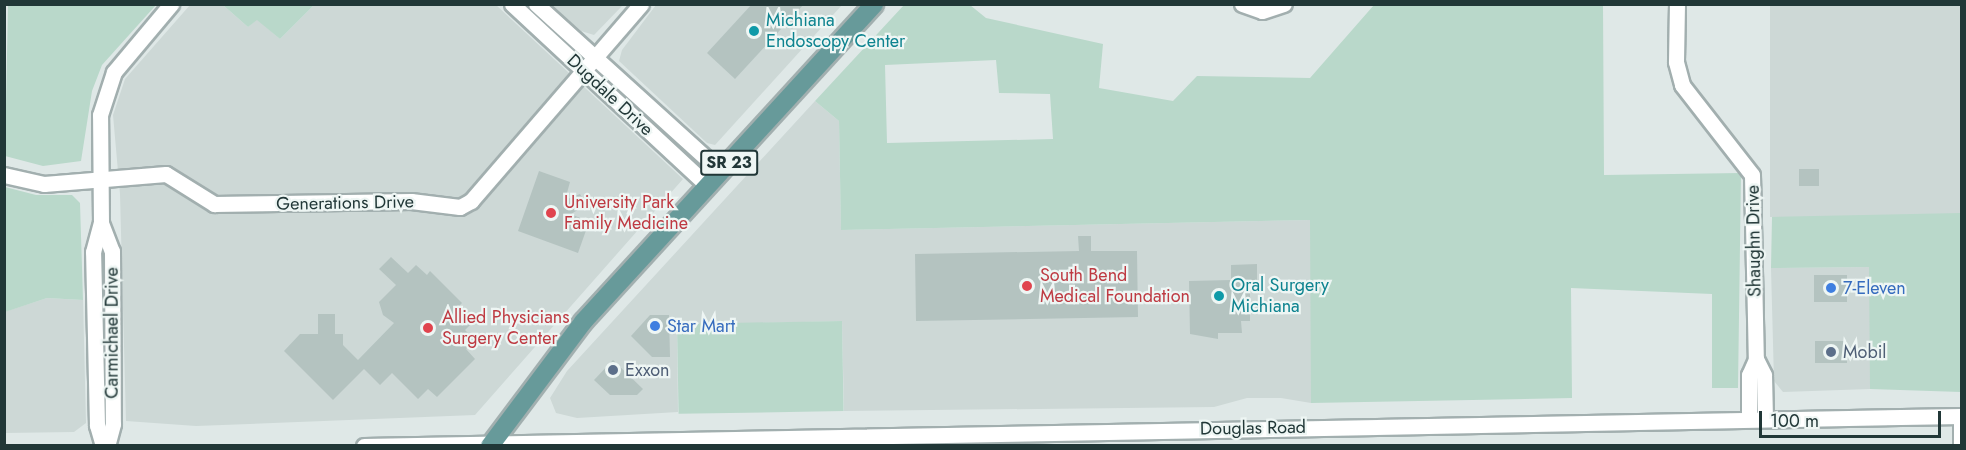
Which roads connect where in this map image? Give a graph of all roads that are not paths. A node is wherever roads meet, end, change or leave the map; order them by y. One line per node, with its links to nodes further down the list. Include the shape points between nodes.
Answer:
1 (171, 4): 13 (street, Carmichael Drive, via 130,49 111,80 98,134)
2 (512, 4): 10 (street, Dugdale Drive)
3 (536, 4): 9 (street, Dugdale Drive)
4 (641, 4): 9 (street, Generations Drive)
5 (874, 4): 12 (main road, SR 23)
6 (1242, 4): 7 (street, via 1262,11)
7 (1284, 4)
8 (1677, 4): 17 (street, Shaughn Drive, via 1676,62 1682,86 1752,175)
9 (595, 59): 10 (street, Generations Drive); 12 (street, Dugdale Drive)
10 (584, 71): 12 (street, Dugdale Drive); 13 (street, Generations Drive, via 471,201 460,207 411,201 214,204 166,174)
11 (4, 174): 13 (street, Generations Drive, via 44,184)
12 (715, 179): 21 (main road, SR 23, via 584,322)
13 (100, 181): 14 (street, Carmichael Drive)
14 (101, 223): 15 (street, Carmichael Drive, via 112,251); 16 (street, Carmichael Drive, via 93,252)
15 (111, 346): 16 (street); 22 (street, Carmichael Drive, via 113,424)
16 (95, 347): 22 (street, Carmichael Drive, via 97,425)
17 (1756, 359): 19 (street, Shaughn Drive, via 1749,375); 20 (street, Shaughn Drive, via 1764,375)
18 (1961, 416): 20 (street, Douglas Road); 24 (street)
19 (1749, 418): 20 (street, Douglas Road); 21 (street, Douglas Road)
20 (1765, 418)
21 (491, 444): 23 (street, Douglas Road)
22 (105, 446)
23 (364, 446)
24 (1961, 446)

